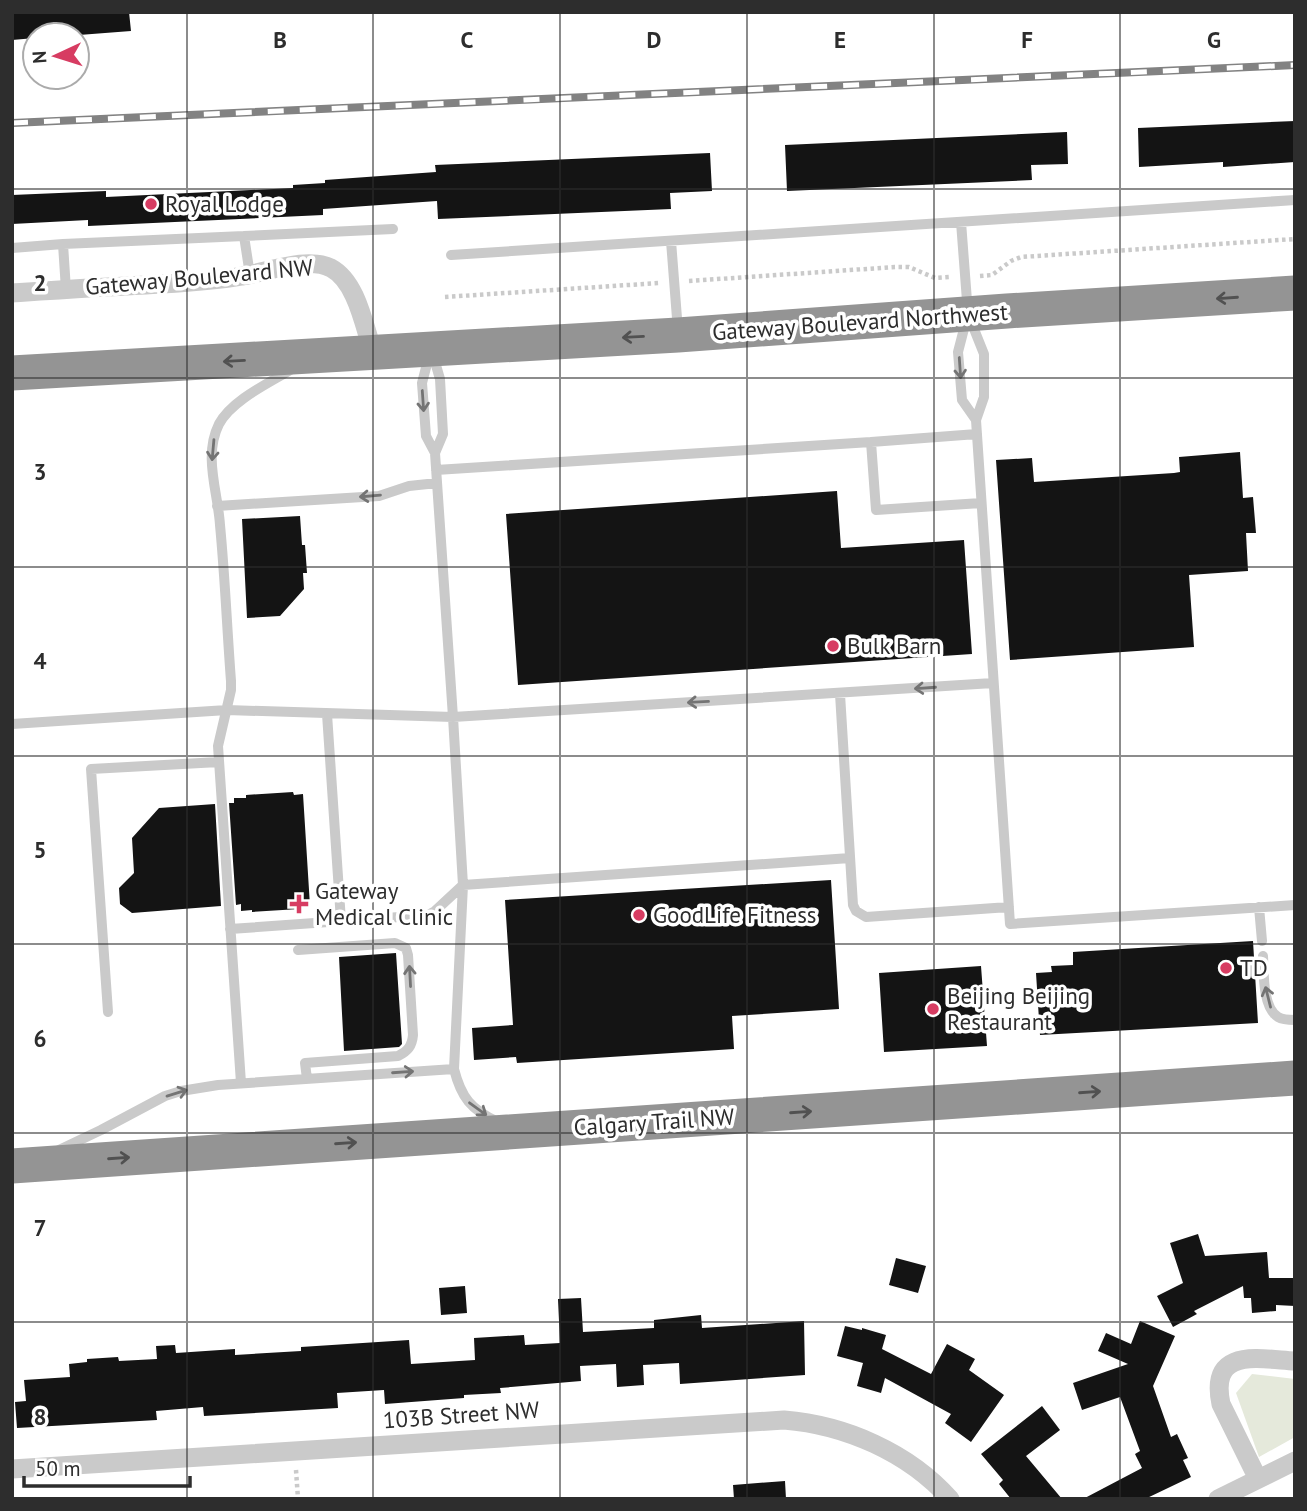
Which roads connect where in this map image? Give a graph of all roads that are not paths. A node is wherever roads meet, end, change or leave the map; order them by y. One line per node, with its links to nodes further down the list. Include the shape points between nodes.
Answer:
1 (1295, 200): 2 (lane)
2 (961, 222): 5 (lane); 13 (lane)
3 (393, 229): 4 (lane)
4 (244, 236): 6 (lane); 9 (lane)
5 (671, 241): 8 (lane); 14 (lane)
6 (63, 244): 7 (lane); 10 (lane)
7 (12, 248)
8 (451, 255)
9 (250, 275): 10 (street, Gateway Boulevard NW); 16 (street, Gateway Boulevard NW, via 302,263 315,263 341,274)
10 (66, 290): 11 (street, Gateway Boulevard NW)
11 (12, 293)
12 (1295, 293): 13 (highway, Gateway Boulevard Northwest, one-way to 13)
13 (968, 314): 14 (highway, Gateway Boulevard Northwest); 19 (lane, via 984,354 984,397); 19 (lane, one-way to 19, via 958,352 962,400)
14 (678, 335): 15 (highway, Gateway Boulevard Northwest, one-way to 15)
15 (428, 348): 16 (highway); 22 (lane, one-way to 22, via 422,383 426,436); 22 (lane, via 440,379 443,434)
16 (373, 352): 17 (highway)
17 (311, 357): 18 (highway, one-way to 18); 26 (lane, one-way to 26, via 244,399 219,425 212,457)
18 (12, 373)
19 (976, 420): 20 (lane)
20 (977, 434): 21 (lane); 25 (lane)
21 (871, 442): 23 (lane); 25 (lane, via 876,510)
22 (435, 453): 23 (lane)
23 (436, 470): 24 (lane)
24 (437, 483): 26 (lane, one-way to 26, via 379,496); 31 (lane)
25 (981, 503): 27 (lane)
26 (217, 506): 29 (lane, via 231,681)
27 (993, 683): 28 (lane, one-way to 28); 37 (lane)
28 (840, 694): 31 (lane, one-way to 31); 34 (lane)
29 (227, 710): 30 (lane); 32 (lane); 33 (lane, via 219,737)
30 (327, 713): 31 (lane); 39 (lane)
31 (453, 717): 35 (lane)
32 (12, 724)
33 (219, 762): 40 (lane); 44 (lane, via 91,769)
34 (850, 858): 35 (lane); 37 (lane, via 853,905 866,917)
35 (463, 884): 39 (lane, via 428,915); 46 (lane)
36 (1295, 905): 38 (lane)
37 (1009, 907): 38 (lane, via 1010,924)
38 (1259, 907): 41 (lane)
39 (341, 921): 40 (lane)
40 (230, 929): 49 (lane)
41 (1262, 941)
42 (298, 950): 47 (lane, one-way to 42, via 305,1063 398,1056 413,1044 408,955 406,948 394,943)
43 (1263, 956): 45 (lane, one-way to 43, via 1276,1016 1270,1008)
44 (108, 1012)
45 (1295, 1020)
46 (454, 1069): 47 (lane, one-way to 46); 50 (lane, one-way to 50, via 469,1103)
47 (307, 1079): 49 (lane)
48 (1295, 1079): 50 (highway, Calgary Trail NW, one-way to 48)
49 (241, 1083): 51 (lane, one-way to 49, via 165,1096)
50 (522, 1131): 51 (highway, Calgary Trail NW, one-way to 50)
51 (20, 1165)
52 (1295, 1361): 55 (street, via 1238,1360 1220,1375 1221,1404)
53 (12, 1469): 56 (street, 103B Street NW, via 773,1420 825,1426 870,1443 923,1474)
54 (1292, 1469): 55 (street)
55 (1258, 1479): 57 (street)
56 (950, 1499)
57 (1218, 1499)

